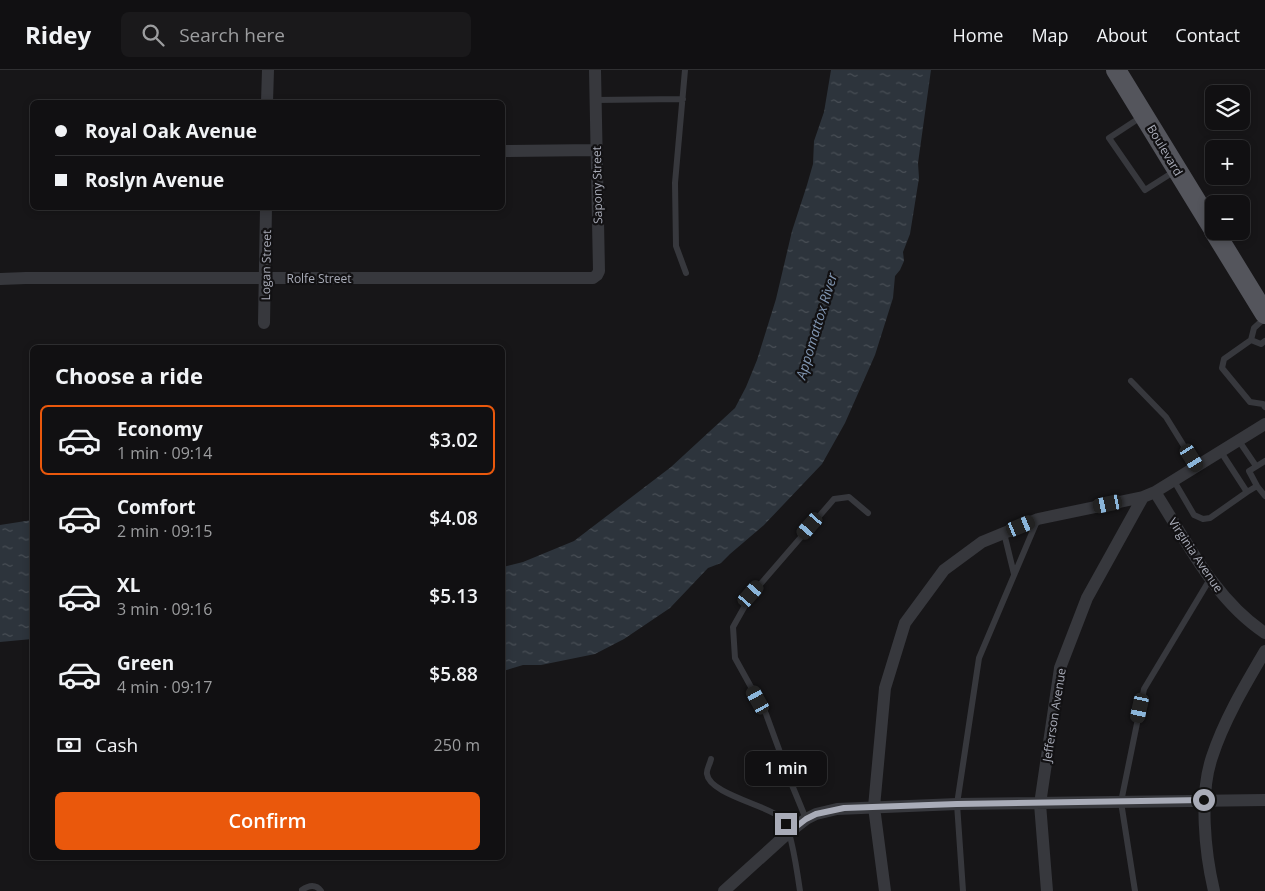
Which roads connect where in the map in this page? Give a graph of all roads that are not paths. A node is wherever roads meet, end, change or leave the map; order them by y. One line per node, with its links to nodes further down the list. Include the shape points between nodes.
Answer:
1 (268, 70): 6 (street)
2 (595, 70): 7 (street, Sapony Street)
3 (685, 70): 5 (lane)
4 (1116, 70): 8 (main road, Boulevard)
5 (683, 99): 7 (lane); 15 (lane, via 675,183 676,246)
6 (267, 100)
7 (596, 100): 9 (street, Sapony Street)
8 (1144, 115): 11 (main road, Boulevard); 11 (lane, via 1109,138 1145,190)
9 (597, 150): 10 (street); 17 (street, Sapony Street, via 599,271 593,278)
10 (505, 151)
11 (1177, 170): 13 (main road, Boulevard)
12 (266, 210): 16 (street, Logan Street)
13 (1205, 216)
14 (1220, 240): 19 (main road, Boulevard)
15 (686, 273)
16 (266, 278): 17 (street, Rolfe Street); 18 (street, Rolfe Street); 21 (street, Logan Street)
17 (574, 278)
18 (0, 279)
19 (1265, 314)
20 (1265, 318): 22 (lane, via 1254,328)
21 (264, 323)
22 (1251, 340): 23 (lane, via 1261,344); 25 (lane, via 1224,359 1222,368 1250,402)
23 (1265, 341)
24 (1131, 381): 31 (lane, via 1166,417)
25 (1265, 407)
26 (1265, 424): 27 (street)
27 (1239, 441): 28 (street); 30 (lane)
28 (1221, 452): 31 (street); 35 (lane)
29 (1265, 461): 30 (lane)
30 (1256, 466): 33 (lane, via 1249,471)
31 (1197, 467): 32 (street)
32 (1174, 481): 34 (street); 35 (lane, via 1194,515 1203,519 1210,518)
33 (1257, 486): 35 (lane); 36 (lane)
34 (1156, 492): 37 (street); 42 (street, Virginia Avenue)
35 (1247, 492)
36 (1265, 496)
37 (1143, 497): 39 (street); 50 (street, Jefferson Avenue, via 1087,598 1060,668)
38 (868, 513): 52 (lane, via 849,497 834,499 751,594 733,627 735,658 766,714)
39 (1038, 519): 40 (street); 41 (lane)
40 (1004, 533): 41 (lane); 51 (street, via 982,542 944,570 905,623 885,688)
41 (1014, 574): 49 (lane, via 979,658)
42 (1210, 579): 43 (street, Virginia Avenue, via 1232,605); 48 (lane, via 1144,689)
43 (1265, 633)
44 (1265, 651): 46 (street, via 1217,744)
45 (711, 760): 53 (lane, via 707,774 709,780 731,795 782,818)
46 (1204, 800): 47 (street); 48 (street); 62 (street, via 1206,843)
47 (1265, 800)
48 (1121, 802): 50 (street); 61 (lane)
49 (957, 804): 50 (street); 51 (street); 59 (lane)
50 (1040, 804): 60 (street, Jefferson Avenue)
51 (874, 807): 52 (street, via 831,810); 58 (street)
52 (806, 819): 53 (street)
53 (788, 833): 56 (street); 57 (lane)
54 (302, 890): 55 (lane, via 314,886)
55 (321, 891)
56 (724, 891)
57 (800, 891)
58 (884, 891)
59 (963, 891)
60 (1047, 891)
61 (1135, 891)
62 (1214, 891)

